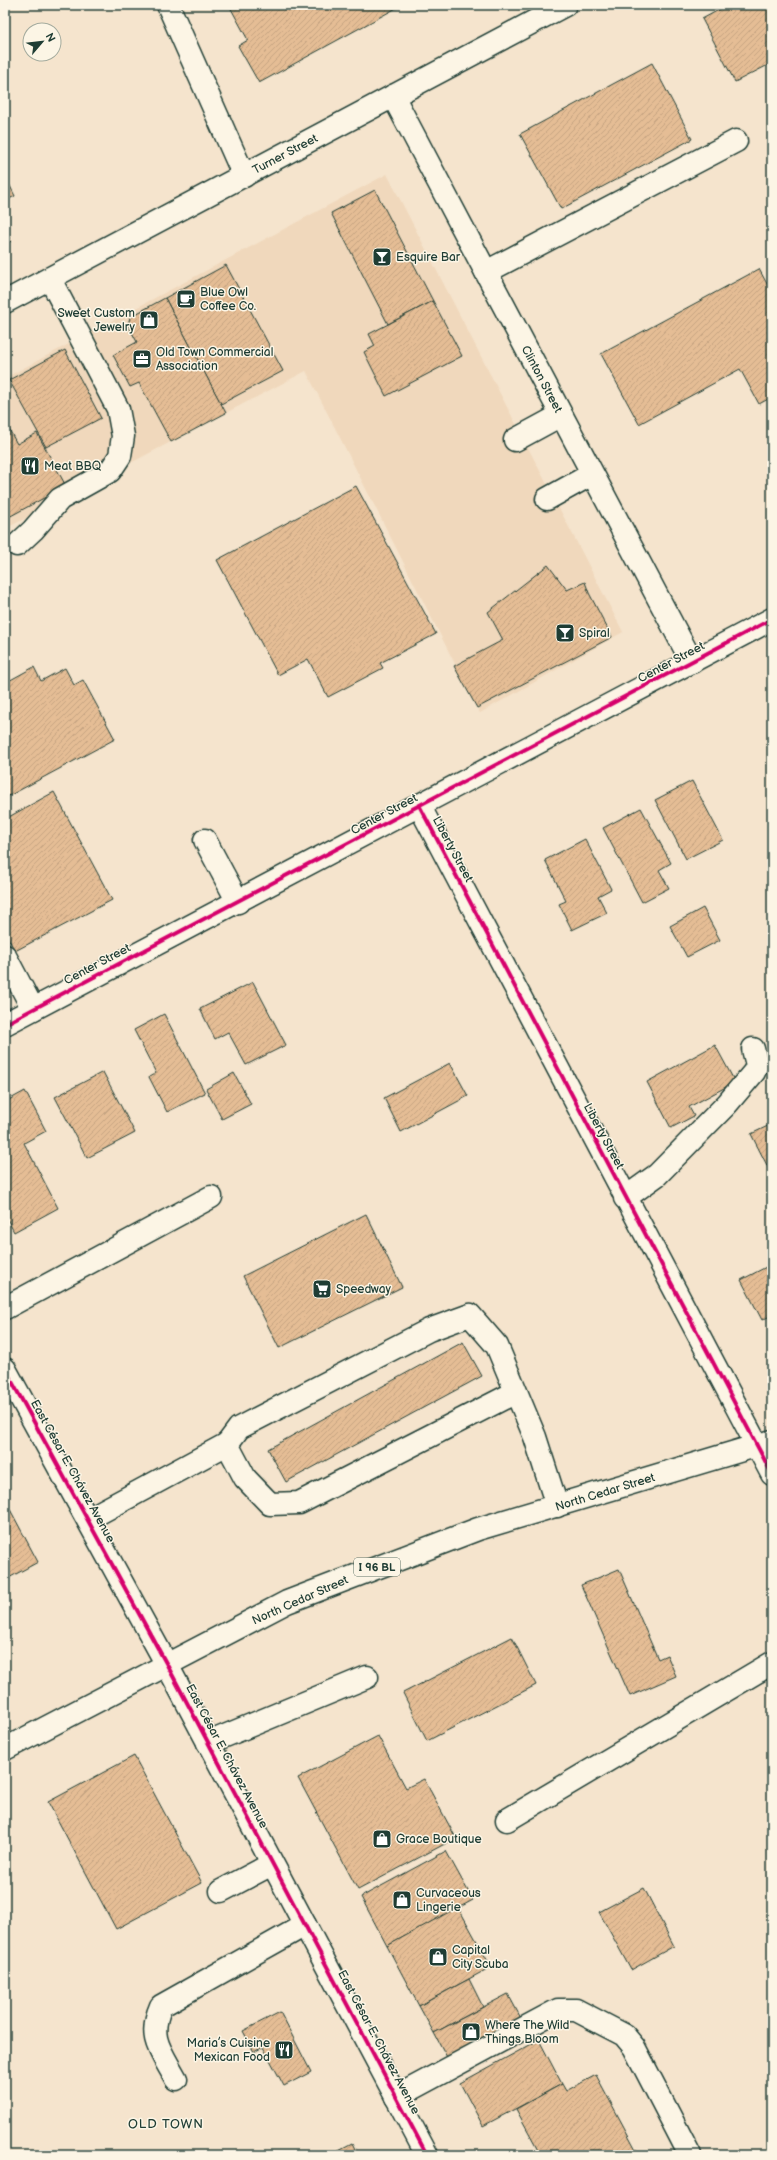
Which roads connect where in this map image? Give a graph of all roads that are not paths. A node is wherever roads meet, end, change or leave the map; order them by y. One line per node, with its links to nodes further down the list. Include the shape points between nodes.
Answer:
1 (168, 5): 5 (street)
2 (565, 5): 3 (street, Turner Street)
3 (393, 96): 5 (street, Turner Street); 6 (street, Clinton Street)
4 (736, 141): 6 (street)
5 (244, 176): 7 (street, Turner Street)
6 (486, 272): 9 (street, Clinton Street)
7 (50, 279): 8 (street, Turner Street); 13 (street, via 118,409 123,436 120,456 110,471 60,499)
8 (5, 302)
9 (561, 415): 10 (street); 11 (street, Clinton Street)
10 (515, 440)
11 (592, 474): 12 (street); 15 (street, Clinton Street)
12 (547, 498)
13 (17, 546)
14 (772, 619): 15 (street, Center Street)
15 (692, 662): 16 (street, Center Street)
16 (420, 807): 18 (street, Center Street); 24 (street, Liberty Street)
17 (205, 840): 18 (street)
18 (238, 902): 20 (street, Center Street)
19 (5, 956): 20 (street)
20 (33, 1009): 21 (street, Center Street)
21 (5, 1024)
22 (753, 1049): 24 (street, via 757,1065 754,1072 727,1104 657,1175)
23 (211, 1197): 25 (street)
24 (625, 1198): 28 (street, Liberty Street)
25 (5, 1308)
26 (5, 1369): 32 (street, East César E. Chávez Avenue)
27 (516, 1392): 29 (street, via 299,1503 270,1504 244,1478); 29 (street, via 497,1346 470,1315 429,1330 239,1428); 31 (street, via 536,1437)
28 (764, 1443): 30 (street, Liberty Street); 31 (street, North Cedar Street / I 96 BL)
29 (227, 1444): 32 (street)
30 (772, 1474)
31 (557, 1506): 33 (street, North Cedar Street / I 96 BL, via 478,1529 287,1602)
32 (88, 1520): 33 (street, East César E. Chávez Avenue)
33 (166, 1663): 36 (street, East César E. Chávez Avenue); 37 (street, North Cedar Street / I 96 BL)
34 (772, 1663): 38 (street)
35 (367, 1677): 36 (street)
36 (208, 1743): 39 (street, East César E. Chávez Avenue)
37 (5, 1749)
38 (507, 1820)
39 (272, 1864): 40 (street); 41 (street, East César E. Chávez Avenue)
40 (221, 1891)
41 (305, 1925): 42 (street, via 162,2006 155,2020 155,2038); 43 (street, East César E. Chávez Avenue)
42 (176, 2079)
43 (396, 2097): 44 (street, East César E. Chávez Avenue); 45 (street, via 558,2010 576,2010 624,2035 634,2047)
44 (427, 2155)
45 (690, 2155)

